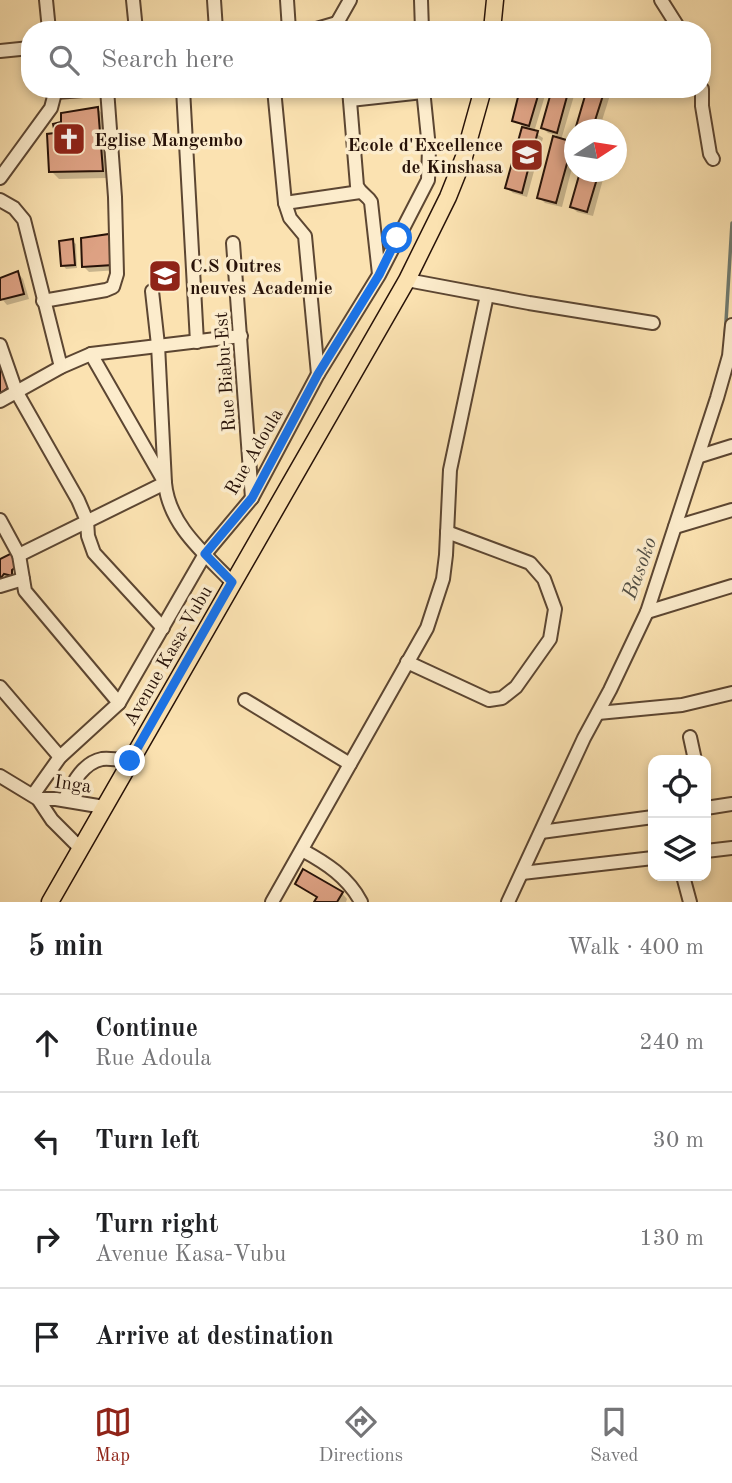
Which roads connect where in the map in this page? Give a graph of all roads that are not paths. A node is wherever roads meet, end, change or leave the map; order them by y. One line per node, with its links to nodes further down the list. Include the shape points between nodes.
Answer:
1 (46, 0): 9 (street)
2 (133, 0): 10 (street)
3 (214, 0): 11 (street)
4 (287, 0): 12 (street)
5 (350, 0): 13 (street)
6 (421, 0): 14 (street)
7 (495, 0): 15 (main road)
8 (661, 0): 16 (street)
9 (48, 21)
10 (135, 21)
11 (215, 21)
12 (288, 21)
13 (340, 21)
14 (422, 21)
15 (493, 21)
16 (674, 21)
17 (21, 49): 18 (street)
18 (0, 51)
19 (54, 98): 28 (street)
20 (108, 98): 37 (street, via 115,197 114,287)
21 (183, 98): 41 (street)
22 (275, 98): 31 (street)
23 (349, 98): 29 (street)
24 (424, 98): 33 (street, Rue Adoula, via 428,180)
25 (480, 98): 34 (main road, Avenue Kasa-Vubu, via 458,172)
26 (702, 98): 27 (street)
27 (713, 159)
28 (0, 178)
29 (360, 192): 31 (street); 33 (street, via 371,202)
30 (0, 200): 37 (street, via 24,220)
31 (285, 203): 46 (street, via 305,236)
32 (233, 243): 40 (street, Rue Biabu-Est)
33 (379, 275): 46 (street, Rue Adoula)
34 (407, 280): 36 (street); 61 (main road, Avenue Kasa-Vubu)
35 (152, 291): 43 (street)
36 (487, 295): 38 (street); 57 (street, via 450,470)
37 (43, 301): 45 (street)
38 (653, 323)
39 (732, 325): 50 (street, via 729,356)
40 (241, 336): 41 (street); 52 (street, Rue Biabu-Est)
41 (197, 342): 43 (street)
42 (0, 345): 47 (street)
43 (158, 345): 44 (street); 51 (street)
44 (91, 354): 45 (street); 51 (street)
45 (61, 367): 47 (street)
46 (318, 374): 52 (street, Rue Adoula)
47 (16, 391): 48 (street); 55 (street)
48 (0, 401)
49 (732, 446): 50 (street)
50 (700, 456): 56 (street)
51 (165, 483): 55 (street); 58 (street, via 177,523)
52 (252, 498): 58 (street, Rue Adoula)
53 (732, 510): 56 (street)
54 (0, 520): 59 (street)
55 (87, 521): 59 (street); 65 (street, via 94,553)
56 (675, 527): 64 (street)
57 (447, 532): 66 (street, via 443,579 427,628); 66 (street, via 530,563 544,579 555,609 550,639 516,687 502,698 489,700)
58 (205, 554): 61 (street); 65 (street, Rue Adoula)
59 (19, 555): 60 (street)
60 (23, 579): 62 (street); 70 (street, via 25,591)
61 (232, 582): 75 (main road, Avenue Kasa-Vubu)
62 (0, 586)
63 (732, 586): 64 (street)
64 (647, 612): 71 (street)
65 (163, 628): 70 (street, Rue Adoula)
66 (407, 662): 76 (street)
67 (0, 687): 74 (street)
68 (732, 693): 71 (street, via 682,705)
69 (245, 700): 76 (street)
70 (119, 703): 74 (street, Rue Adoula)
71 (598, 713): 84 (street)
72 (690, 737): 73 (street)
73 (694, 755)
74 (60, 757): 78 (street, Rue Adoula)
75 (130, 761): 79 (street, via 102,759 93,763 75,778); 82 (main road, Avenue Kasa-Vubu)
76 (350, 764): 87 (street)
77 (0, 776): 78 (street, Inga)
78 (35, 797): 79 (street, Inga); 85 (street, Inga)
79 (64, 800): 82 (street, Inga)
80 (732, 804): 81 (street)
81 (711, 806)
82 (104, 807): 85 (main road, Avenue Kasa-Vubu)
83 (648, 818): 84 (street)
84 (541, 832): 90 (street)
85 (80, 848): 92 (main road, Avenue Kasa-Vubu)
86 (732, 848): 88 (street)
87 (302, 850): 93 (street); 94 (street, via 328,864)
88 (711, 850)
89 (648, 859): 90 (street)
90 (522, 873): 95 (street)
91 (684, 881): 96 (street)
92 (50, 902)
93 (272, 902)
94 (361, 902)
95 (508, 902)
96 (690, 902)

